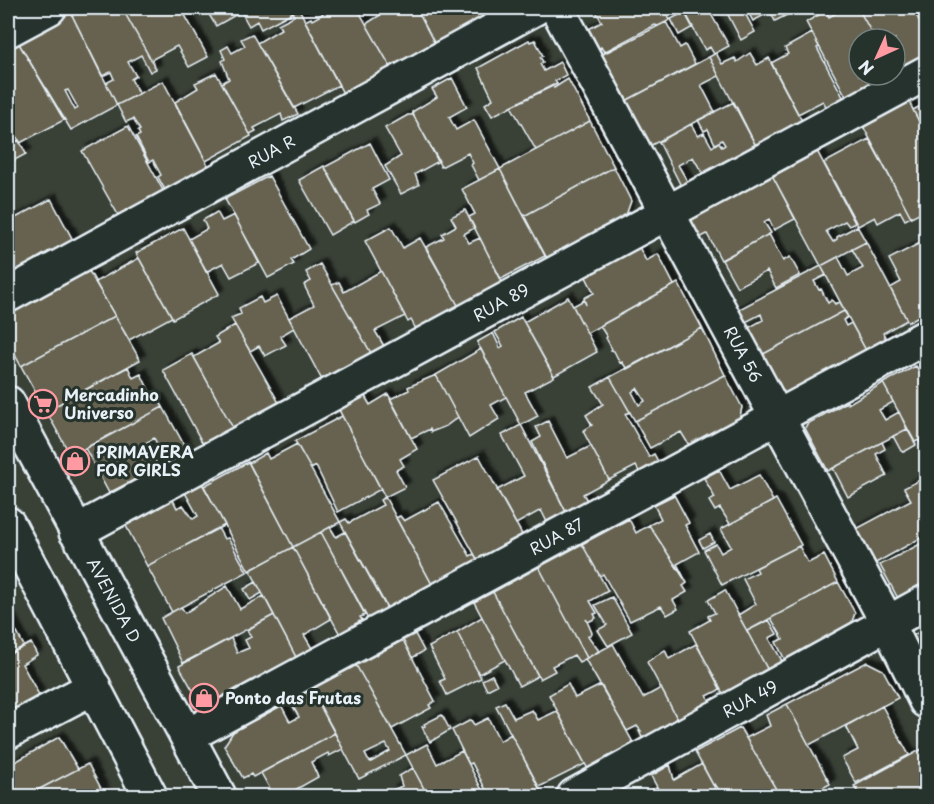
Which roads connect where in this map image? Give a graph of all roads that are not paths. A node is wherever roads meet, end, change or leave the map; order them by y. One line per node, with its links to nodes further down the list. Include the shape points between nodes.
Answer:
1 (49, 8): 4 (street)
2 (535, 8): 7 (street, RUA R)
3 (557, 8): 6 (street, RUA 56)
4 (8, 30)
5 (927, 73): 6 (street, RUA 89)
6 (666, 212): 10 (street, RUA 56); 12 (street, RUA 89)
7 (8, 296)
8 (927, 337): 10 (street, RUA 87)
9 (8, 403): 12 (street, AVENIDA D)
10 (777, 417): 14 (street, RUA 56); 18 (street, RUA 87)
11 (8, 524): 15 (street)
12 (76, 532): 18 (street, AVENIDA D)
13 (927, 602): 14 (street, RUA 49)
14 (887, 622): 16 (street, RUA 56); 21 (street, RUA 49)
15 (94, 687): 17 (street); 20 (street)
16 (927, 701)
17 (8, 732)
18 (187, 736): 19 (street, AVENIDA D)
19 (214, 795)
20 (150, 796)
21 (574, 796)

